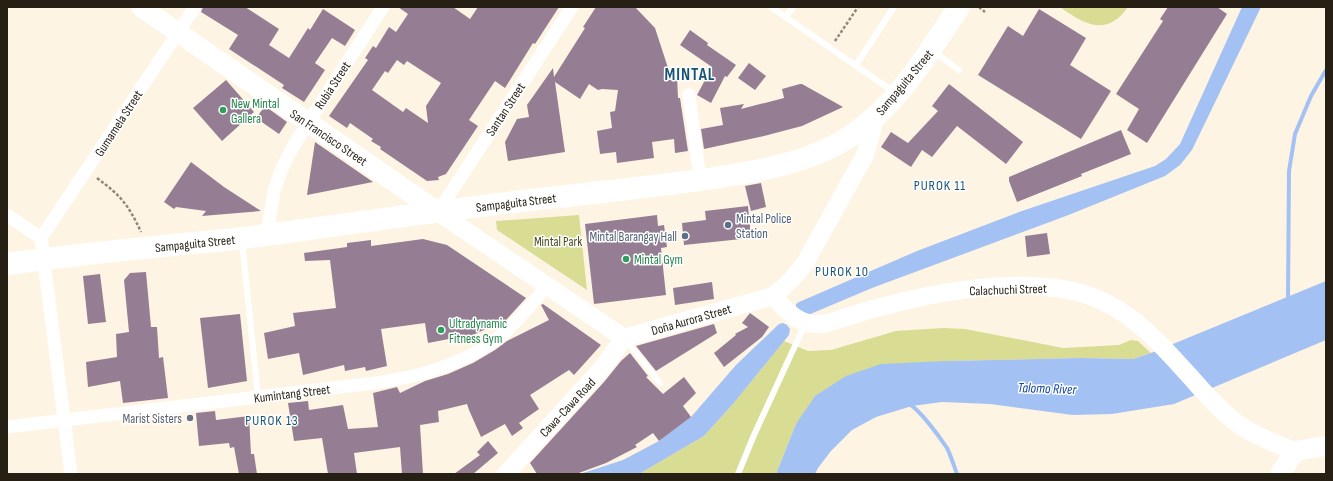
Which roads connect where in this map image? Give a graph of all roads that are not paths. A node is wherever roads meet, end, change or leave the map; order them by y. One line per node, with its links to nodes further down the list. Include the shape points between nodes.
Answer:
1 (141, 7): 10 (main road, San Francisco Street)
2 (195, 7): 10 (street, Gumamela Street)
3 (384, 7): 17 (street, Rubia Street)
4 (572, 7): 19 (street, Santan Street)
5 (771, 7): 9 (lane)
6 (793, 7): 9 (lane)
7 (894, 7): 12 (lane)
8 (958, 7): 11 (highway, Sampaguita Street)
9 (786, 17): 12 (lane)
10 (178, 33): 17 (main road, San Francisco Street); 23 (street, Gumamela Street, via 88,170)
11 (931, 49): 13 (lane); 14 (highway, Sampaguita Street)
12 (856, 65): 14 (lane)
13 (959, 70)
14 (897, 94): 16 (highway, Sampaguita Street)
15 (689, 95): 18 (street)
16 (874, 118): 18 (highway, Sampaguita Street, via 842,142 819,153 769,169); 26 (main road, Doña Aurora Street, via 864,155 812,251 798,273)
17 (308, 123): 19 (main road, San Francisco Street); 21 (street, Rubia Street, via 280,174 274,191)
18 (700, 180): 19 (highway, Sampaguita Street)
19 (438, 212): 21 (highway, Sampaguita Street); 25 (main road)
20 (7, 214): 23 (street)
21 (268, 234): 22 (highway, Sampaguita Street)
22 (241, 238): 23 (highway, Sampaguita Street, via 148,247); 30 (lane)
23 (42, 249): 24 (highway, Sampaguita Street); 31 (street)
24 (7, 264)
25 (547, 286): 28 (main road); 30 (street, Kumintang Street, via 502,335 458,362 410,377)
26 (773, 296): 27 (main road, Calachuchi Street, via 790,314); 28 (main road, Doña Aurora Street)
27 (805, 322): 34 (main road, Calachuchi Street, via 823,324 940,293 996,287 1047,287 1078,292 1098,298 1117,308 1156,339 1214,403 1238,423 1263,438); 37 (lane)
28 (624, 338): 29 (lane); 36 (main road, Cawa-Cawa Road, via 596,375)
29 (660, 383)
30 (258, 397): 31 (street, Kumintang Street)
31 (64, 420): 32 (street, Kumintang Street); 35 (street)
32 (7, 427)
33 (1326, 446): 34 (main road)
34 (1295, 451): 38 (main road)
35 (71, 474)
36 (506, 474)
37 (738, 474)
38 (1280, 474)

